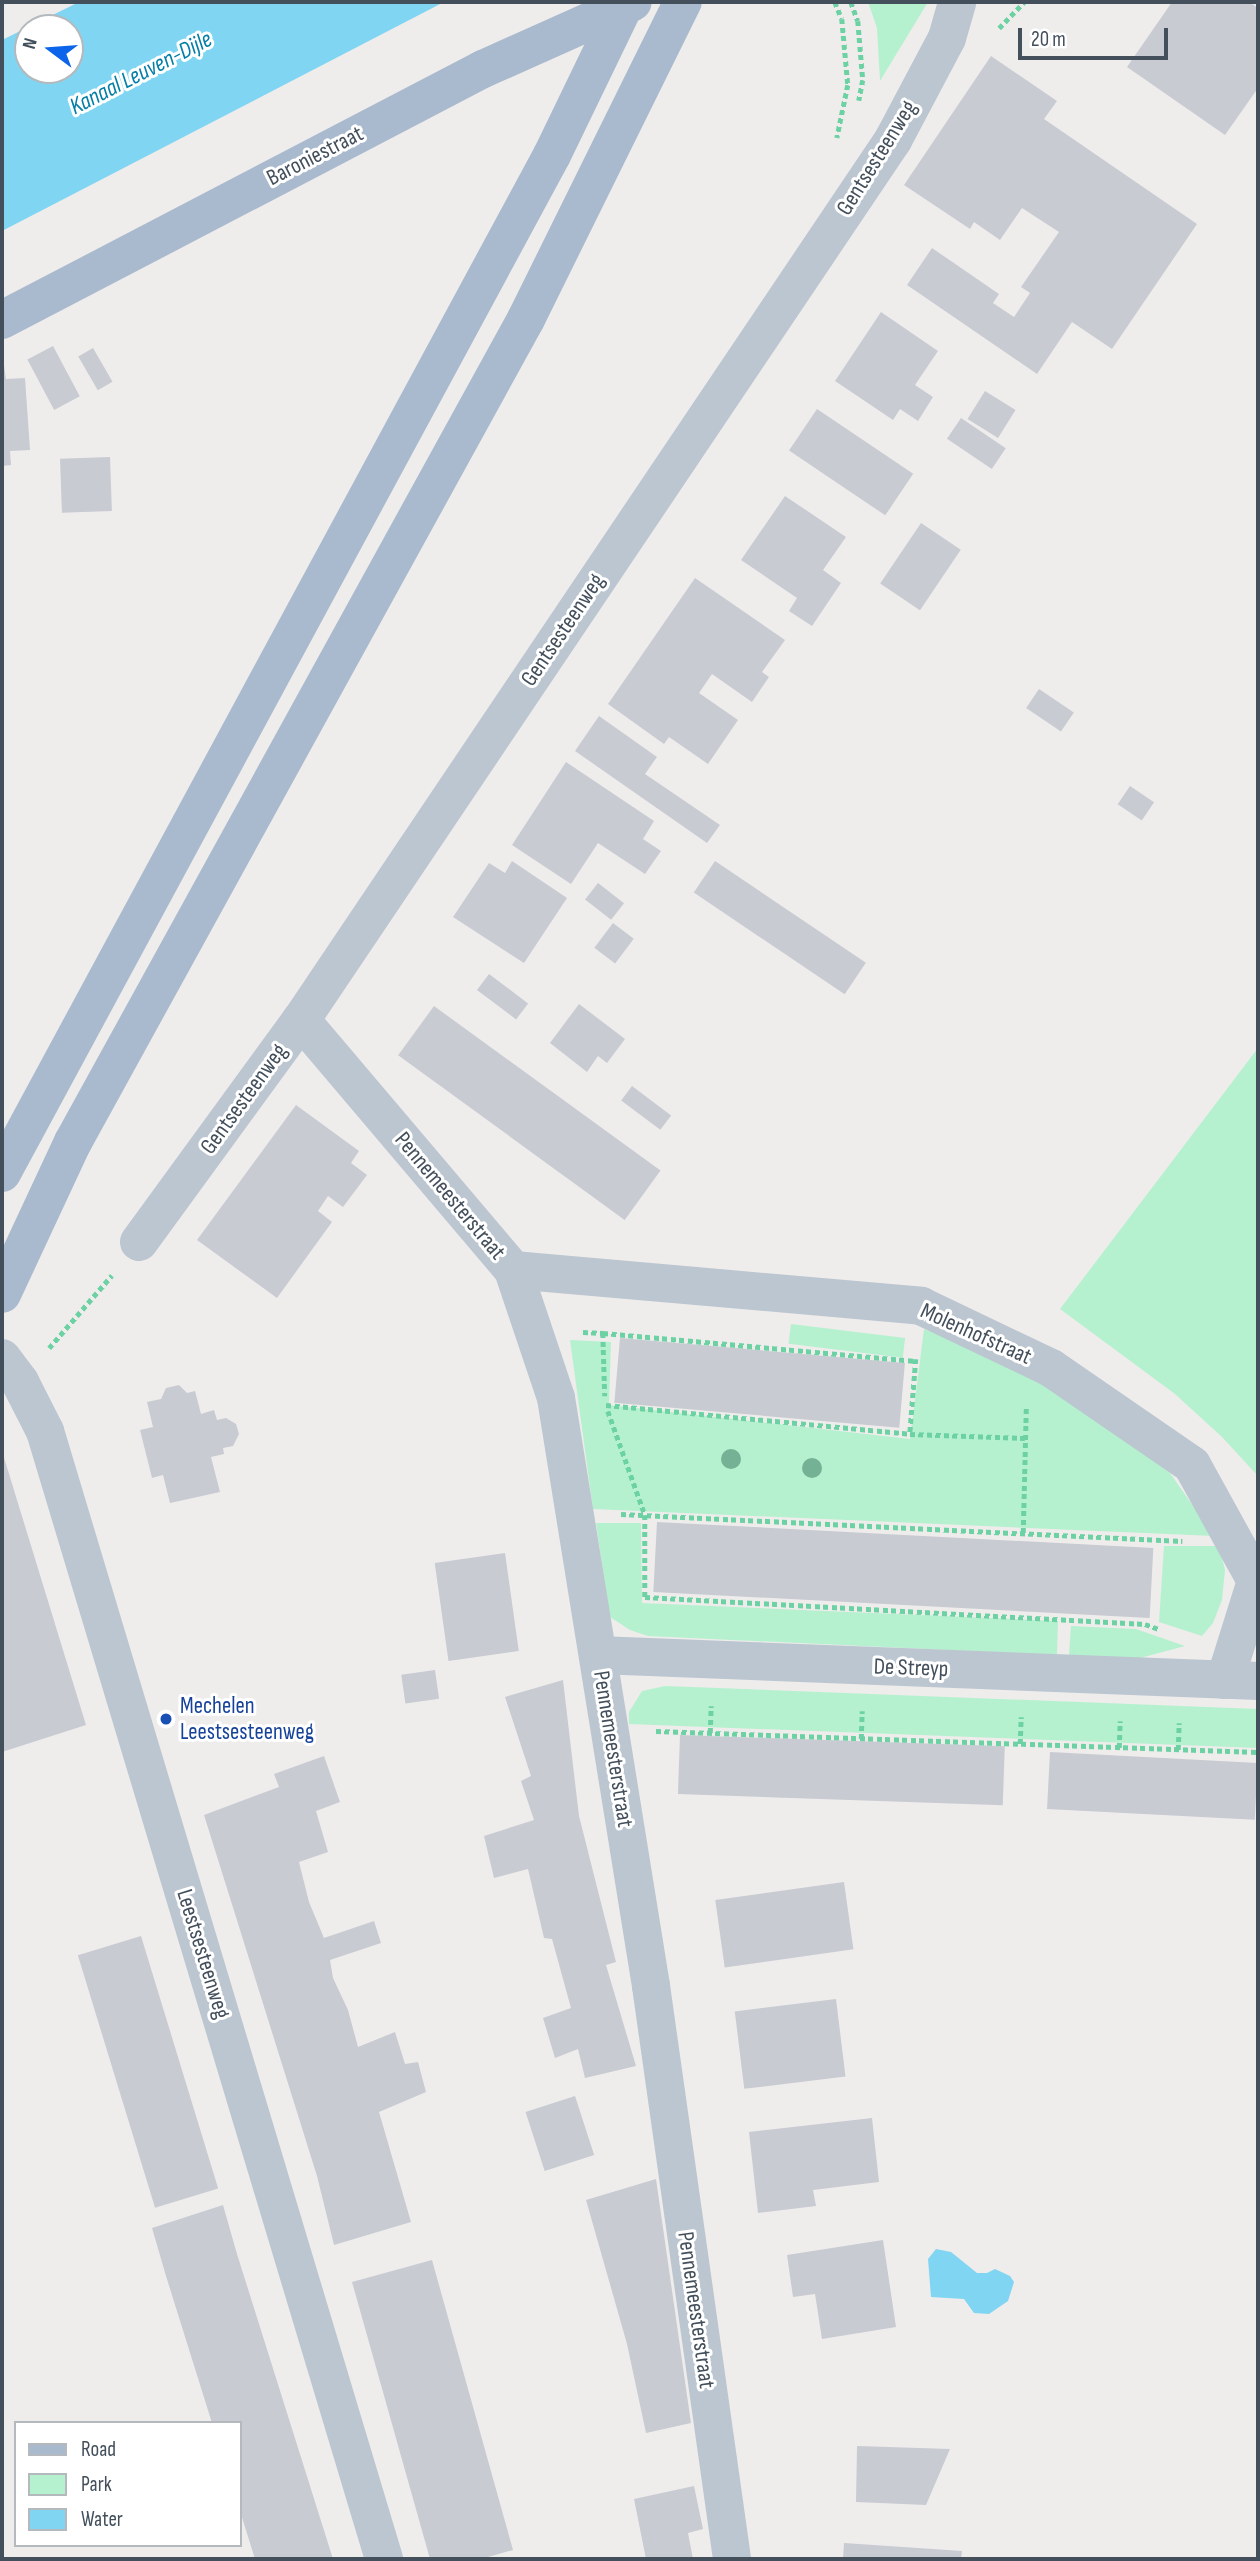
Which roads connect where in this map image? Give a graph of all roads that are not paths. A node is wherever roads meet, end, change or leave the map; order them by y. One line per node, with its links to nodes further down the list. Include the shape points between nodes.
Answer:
1 (626, 2): 7 (main road, via 552,155)
2 (633, 2): 5 (main road, Baroniestraat, via 483,69)
3 (683, 2): 10 (main road, via 526,319 73,1142)
4 (957, 2): 6 (street, Gentsesteenweg, via 947,38 892,140)
5 (2, 320)
6 (301, 1020): 8 (street, Gentsesteenweg); 9 (street, Pennemeesterstraat)
7 (2, 1173)
8 (139, 1242)
9 (513, 1270): 12 (street, Molenhofstraat, via 921,1306 1051,1368 1192,1465); 13 (street, Pennemeesterstraat, via 556,1398)
10 (2, 1294)
11 (11, 1370): 15 (street, Leestsesteenweg, via 45,1431)
12 (1257, 1582): 14 (street, De Streyp)
13 (598, 1655): 14 (street, De Streyp); 16 (street, Pennemeesterstraat, via 651,1986)
14 (1241, 1681)
15 (384, 2559)
16 (732, 2559)

